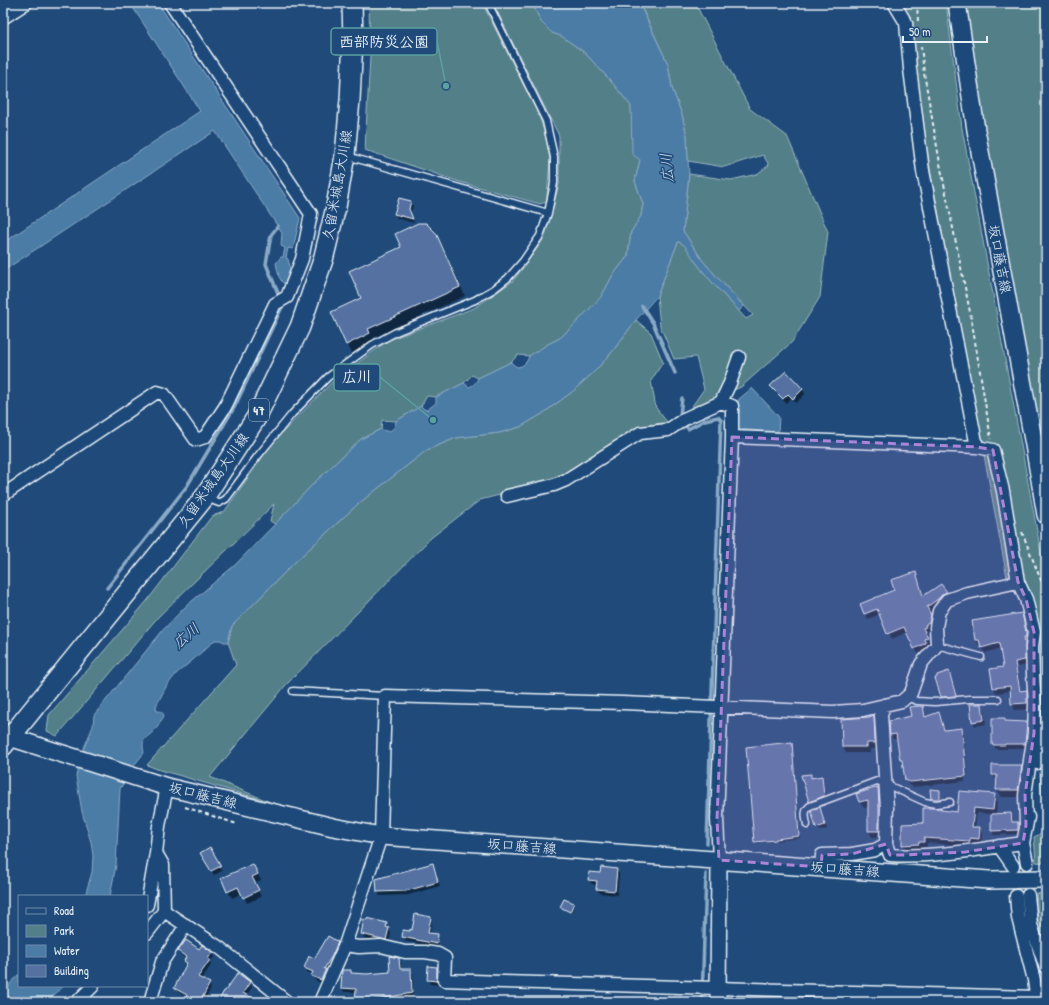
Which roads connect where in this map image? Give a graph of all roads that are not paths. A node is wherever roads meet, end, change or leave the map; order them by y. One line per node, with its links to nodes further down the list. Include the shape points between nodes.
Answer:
1 (26, 3): 7 (street)
2 (170, 3): 14 (street, via 311,214 302,259 287,297 276,304 225,407 205,437 196,440 164,394 158,392)
3 (352, 3): 8 (main road, 久留米城島大川線 / 47, via 353,47)
4 (488, 3): 9 (lane, via 546,122 554,157 554,183)
5 (894, 3): 13 (street, via 906,23 923,171)
6 (958, 3): 17 (main road, 坂口藤吉線, via 976,130)
7 (3, 18)
8 (345, 155): 9 (lane); 16 (main road, 久留米城島大川線 / 47, via 323,260 300,327 256,418)
9 (548, 213): 16 (lane, via 540,236 508,278 475,300 396,332 372,345 328,377 292,414 226,499 220,503)
10 (739, 357): 11 (street)
11 (722, 402): 12 (street, via 732,406); 15 (street, via 668,430 640,433 566,480)
12 (732, 437): 13 (street); 26 (street)
13 (977, 447): 18 (street, via 993,450 1003,491)
14 (3, 495)
15 (507, 496)
16 (204, 498): 28 (main road, 久留米城島大川線 / 47)
17 (1046, 515)
18 (1018, 582): 19 (street, via 947,600 939,611 936,627); 33 (street, via 1026,599 1034,632 1034,733 1025,795)
19 (937, 646): 20 (lane); 23 (street, via 922,664 911,693)
20 (981, 657)
21 (293, 691): 22 (lane)
22 (385, 696): 26 (street); 34 (street)
23 (906, 697): 24 (lane, via 917,701 935,702); 25 (street, via 902,701)
24 (998, 699)
25 (884, 705): 26 (street, via 863,710 833,712); 29 (street, via 880,715)
26 (720, 708): 39 (street)
27 (1046, 728): 33 (street, via 1035,770)
28 (5, 740): 30 (main road, 坂口藤吉線, via 30,744)
29 (885, 783): 31 (lane, via 930,804); 32 (lane, via 877,782 806,808); 36 (street)
30 (164, 786): 34 (main road, 坂口藤吉線, via 333,827); 38 (street)
31 (950, 802)
32 (807, 825)
33 (1026, 825): 35 (street)
34 (381, 836): 39 (main road, 坂口藤吉線); 50 (street)
35 (1023, 843): 37 (street); 40 (street)
36 (886, 844): 37 (street, via 890,855 964,852); 42 (street, via 875,850 852,854 822,855)
37 (999, 846): 41 (street)
38 (156, 853): 46 (street); 47 (street, via 163,865)
39 (719, 860): 42 (main road, 坂口藤吉線); 53 (street)
40 (1027, 863)
41 (1013, 866)
42 (821, 867): 43 (main road, 坂口藤吉線, via 989,880)
43 (1046, 879)
44 (1028, 895): 51 (street, via 1031,925)
45 (1016, 896): 54 (street, via 1018,918 1034,980)
46 (148, 899)
47 (164, 911): 48 (street); 49 (street)
48 (186, 925): 56 (street, via 162,962); 57 (street, via 220,948)
49 (148, 932)
50 (345, 945): 53 (street, via 381,946 405,952 438,954 446,958 444,980); 58 (street)
51 (1046, 968)
52 (92, 987): 55 (street)
53 (718, 995): 54 (street)
54 (1036, 1000)
55 (77, 1002)
56 (151, 1002)
57 (288, 1002)
58 (320, 1002)

